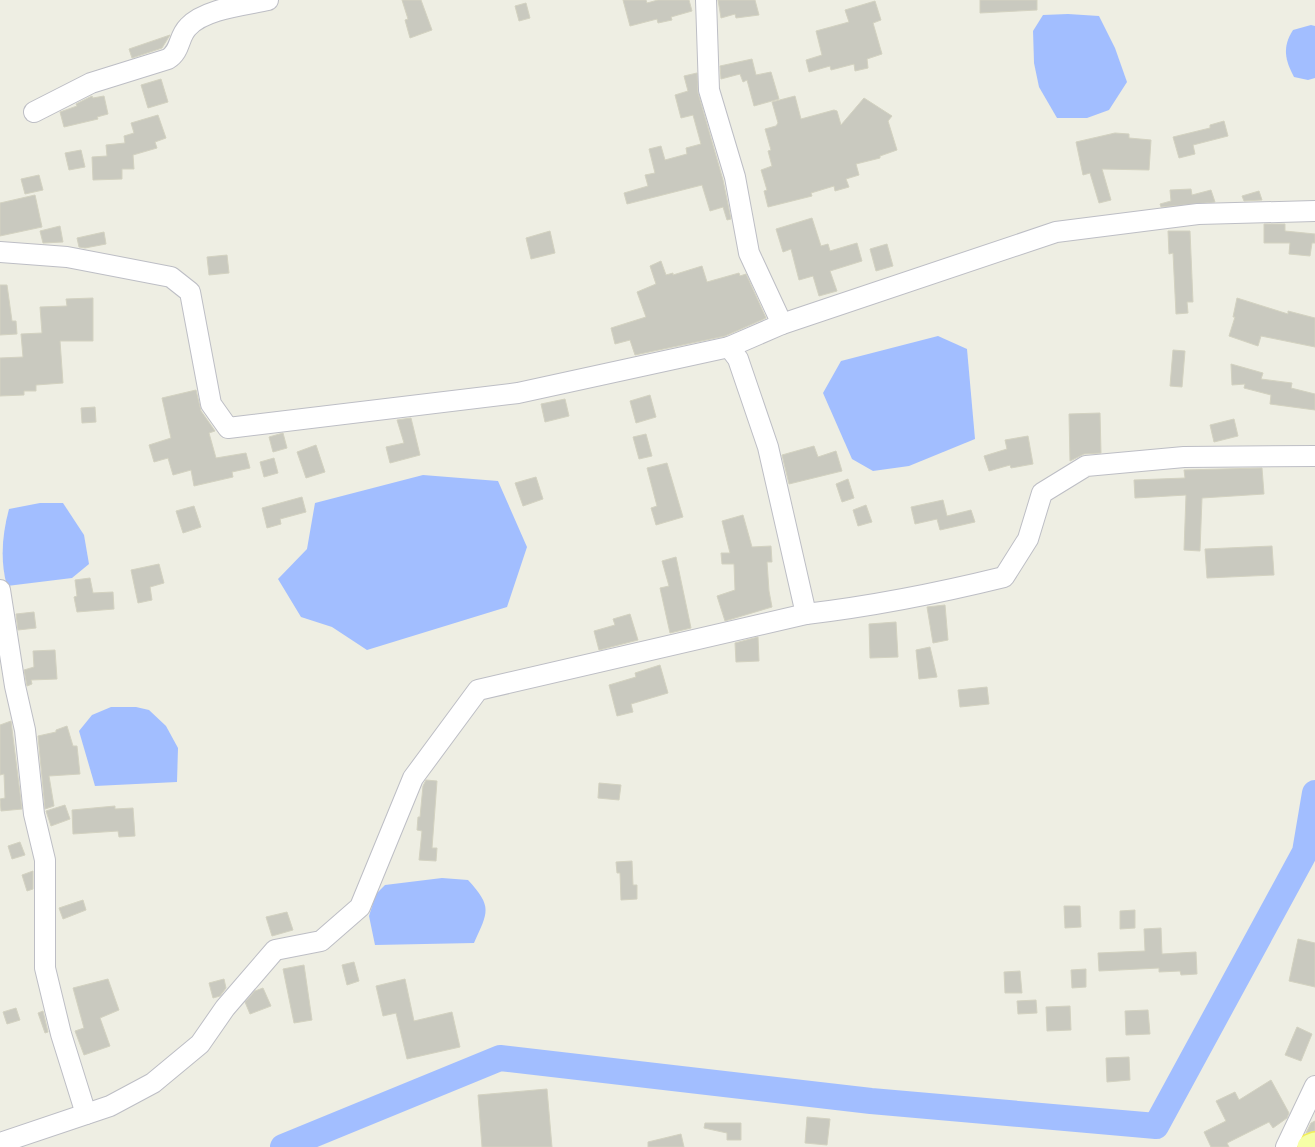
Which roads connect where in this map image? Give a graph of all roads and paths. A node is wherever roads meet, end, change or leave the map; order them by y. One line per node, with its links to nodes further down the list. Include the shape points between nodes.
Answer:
1 (268, 0): 3 (street, via 206,14 186,28 176,55 91,83)
2 (706, 0): 6 (street, via 709,90 735,177 749,253)
3 (34, 112)
4 (1315, 211): 6 (street, via 1198,214 1056,232)
5 (0, 252): 7 (street, via 67,257 171,277 190,292 211,404 228,428 518,393)
6 (782, 324): 7 (street)
7 (729, 347): 10 (street, via 738,359 768,447)
8 (1315, 456): 10 (street, via 1184,457 1086,466 1042,493 1028,539 1004,577 925,596)
9 (0, 590): 12 (street, via 15,686 26,730 34,814 45,860 45,968)
10 (806, 614): 12 (street, via 478,690 413,778 360,907 321,941 274,950 225,1008 200,1044 153,1082 110,1106)
11 (1315, 1086): 15 (street)
12 (86, 1114): 13 (street)
13 (0, 1143)
14 (1315, 1145): 16 (main road)
15 (1286, 1147)
16 (1310, 1147)

